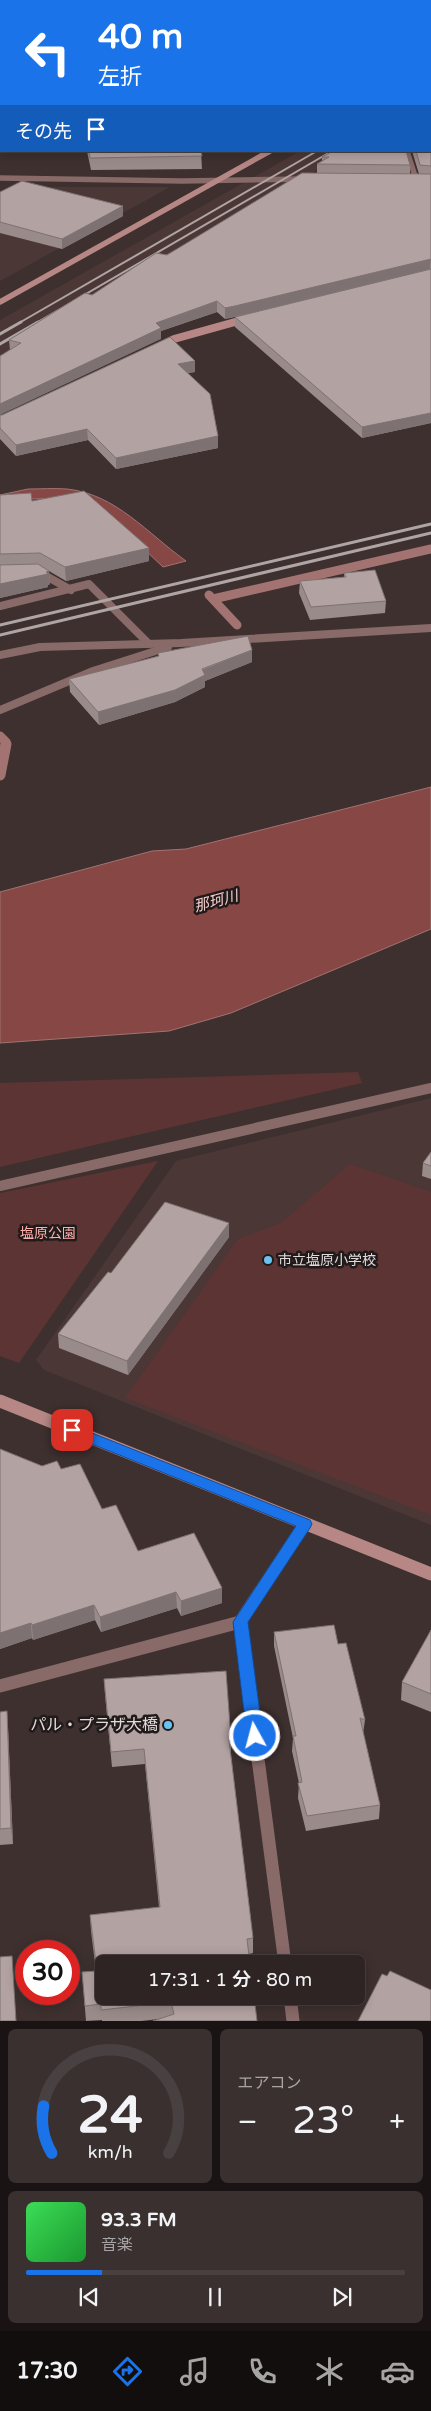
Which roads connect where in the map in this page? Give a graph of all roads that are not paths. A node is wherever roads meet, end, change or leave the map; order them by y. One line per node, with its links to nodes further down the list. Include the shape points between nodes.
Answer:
1 (268, 152): 5 (street)
2 (407, 152): 6 (street, via 413,179)
3 (0, 178): 5 (street)
4 (315, 179): 5 (street)
5 (219, 180): 7 (street)
6 (424, 180)
7 (0, 302)
8 (252, 317): 9 (street)
9 (158, 347)
10 (32, 572): 11 (street, via 40,572)
11 (71, 590): 12 (street); 15 (street, via 89,584)
12 (0, 606)
13 (431, 628): 14 (street)
14 (181, 643): 15 (street); 17 (street, via 94,671)
15 (149, 644): 16 (street, via 40,647)
16 (0, 655)
17 (0, 710)
18 (431, 1088): 19 (street)
19 (0, 1186)
20 (0, 1401): 21 (street)
21 (305, 1524): 22 (street); 23 (street)
22 (431, 1574)
23 (240, 1622): 24 (street); 25 (street)
24 (0, 1686)
25 (284, 1955)
26 (291, 2005): 27 (street)
27 (293, 2021)

